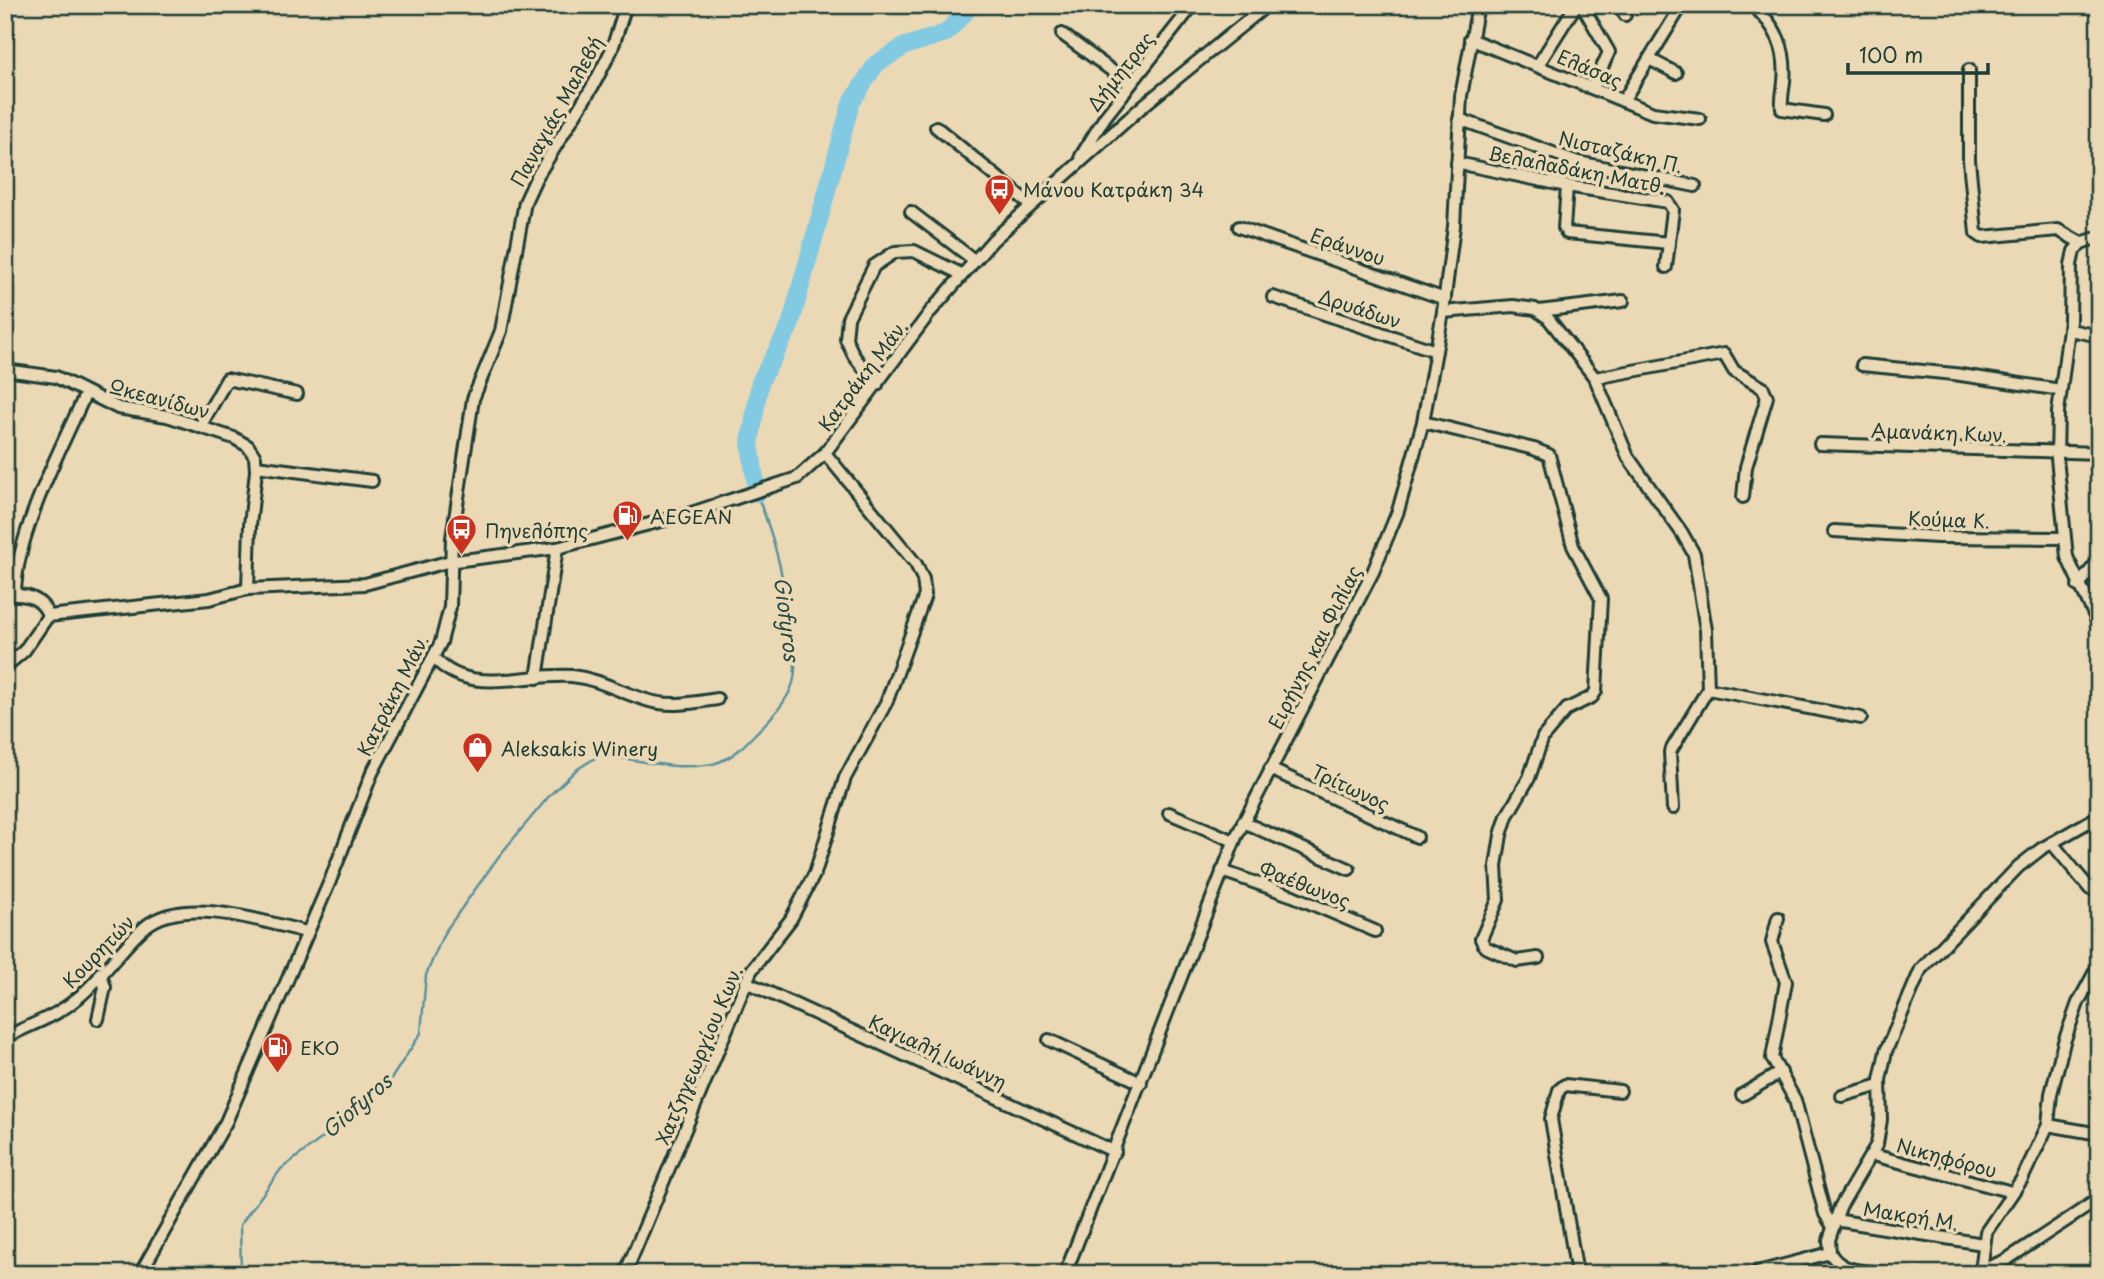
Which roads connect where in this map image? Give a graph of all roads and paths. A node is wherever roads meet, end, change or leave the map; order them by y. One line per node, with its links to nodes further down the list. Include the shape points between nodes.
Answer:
1 (626, 5): 63 (street, Παναγιάς Μαλεβή, via 612,49 525,202 500,331 473,399 454,522)
2 (1193, 5): 15 (street, Δήμητρας)
3 (1267, 5): 22 (street, Κατράκη Μάν.)
4 (1478, 5): 10 (street, Ειρήνης και Φιλίας)
5 (1576, 5): 12 (street)
6 (1582, 5): 16 (street, via 1609,52)
7 (1682, 5): 11 (street)
8 (1752, 5): 18 (street, via 1773,26 1781,42 1785,71 1782,109)
9 (1062, 34): 15 (street)
10 (1470, 39): 12 (street, Ελάσας); 19 (street, Ειρήνης και Φιλίας)
11 (1649, 59): 14 (street); 17 (street)
12 (1538, 65): 16 (street, Ελάσας)
13 (1969, 70): 31 (street, via 1969,160 1976,233 1982,237 2058,230)
14 (1676, 73)
15 (1130, 84): 22 (street, Δήμητρας, via 1091,137)
16 (1593, 87): 17 (street, Ελάσας)
17 (1623, 101): 20 (street, Ελάσας, via 1653,114)
18 (1825, 115)
19 (1460, 119): 23 (street, Ειρήνης και Φιλίας); 25 (street, Νισταζάκη Π., via 1578,162)
20 (1700, 119)
21 (936, 127): 26 (street)
22 (1079, 162): 26 (street, Κατράκη Μάν.)
23 (1457, 163): 24 (street, Βελαλαδάκη Ματθ.); 36 (street, Ειρήνης και Φιλίας)
24 (1567, 186): 30 (street, Βελαλαδάκη Ματθ., via 1668,202 1673,210); 30 (street, via 1567,233)
25 (1695, 186)
26 (1031, 205): 32 (street, Κατράκη Μάν.)
27 (911, 212): 32 (street)
28 (1239, 227): 36 (street, Εράννου)
29 (2099, 237): 31 (street)
30 (1669, 243): 33 (street, Βελαλαδάκη Ματθ.)
31 (2081, 243): 40 (street, via 2071,265)
32 (974, 260): 34 (street, Κατράκη Μάν.)
33 (1666, 267)
34 (961, 274): 46 (street, Κατράκη Μάν.); 46 (street, via 914,251 895,252 874,266 848,318 846,339)
35 (1273, 297): 42 (street, Δρυάδων)
36 (1445, 299): 39 (street, Ειρήνης και Φιλίας)
37 (1623, 301): 38 (street)
38 (1539, 311): 39 (street, via 1505,305); 45 (street)
39 (1443, 312): 42 (street, Ειρήνης και Φιλίας)
40 (2070, 330): 41 (street); 47 (street)
41 (2099, 336)
42 (1436, 352): 50 (street, Ειρήνης και Φιλίας)
43 (1862, 365): 47 (street)
44 (5, 370): 48 (street, Ωκεανίδων, via 56,377)
45 (1595, 378): 58 (street, via 1723,354 1734,371 1763,388 1767,397 1749,456); 72 (street, via 1628,457 1682,533 1696,561 1706,630)
46 (877, 385): 53 (street, Κατράκη Μάν.)
47 (2061, 390): 55 (street)
48 (86, 393): 51 (street, Ωκεανίδων, via 118,408); 66 (street, via 53,466)
49 (297, 394): 51 (street, via 227,379)
50 (1423, 422): 75 (street, Ειρήνης και Φιλίας, via 1382,551); 89 (street, via 1549,455 1573,546 1601,599 1596,691 1567,709 1543,737 1529,778 1504,826 1496,866 1498,900 1481,939 1485,947 1512,960)
51 (200, 427): 56 (street, Ωκεανίδων, via 247,446)
52 (1820, 444): 55 (street, Αμανάκη Κων.)
53 (825, 453): 61 (street, Κατράκη Μάν., via 805,473 784,484); 92 (street, Χατζηγεωργίου Κων., via 916,564 926,592 887,701 845,778 810,884)
54 (2099, 453): 55 (street, Αμανάκη Κων.)
55 (2057, 454): 60 (street)
56 (256, 466): 57 (street); 65 (street)
57 (372, 481)
58 (1743, 497)
59 (1834, 531): 60 (street, Κούμα Κ.)
60 (2064, 538): 64 (street)
61 (557, 548): 63 (street, Κατράκη Μάν.); 71 (street)
62 (2099, 560): 64 (street)
63 (453, 561): 65 (street, via 365,584); 69 (street, Κατράκη Μάν., via 450,607)
64 (2078, 586): 68 (street)
65 (248, 589): 67 (street, via 209,598)
66 (10, 595): 67 (street, via 36,599)
67 (48, 616): 70 (street, via 24,651)
68 (2099, 625)
69 (434, 658): 71 (street, via 458,676 481,681); 88 (street, Κατράκη Μάν., via 372,773)
70 (5, 667)
71 (537, 678): 73 (street, via 605,681 644,700 677,705)
72 (1707, 689): 74 (street); 76 (street, via 1670,752)
73 (717, 699)
74 (1861, 718)
75 (1270, 769): 79 (street, Ειρήνης και Φιλίας); 80 (street, Τρίτωνος)
76 (1673, 808)
77 (1169, 813): 81 (street)
78 (2099, 816): 82 (street)
79 (1243, 822): 81 (street, Ειρήνης και Φιλίας); 83 (street)
80 (1417, 837)
81 (1234, 841): 84 (street, Ειρήνης και Φιλίας)
82 (2052, 843): 85 (street); 98 (street, via 2018,866 1921,969 1889,1043)
83 (1349, 869)
84 (1222, 871): 87 (street, Φαέθωνος); 97 (street, Ειρήνης και Φιλίας)
85 (2090, 889)
86 (1778, 918): 96 (street, via 1772,942 1786,982 1772,1055)
87 (1375, 931)
88 (306, 932): 91 (street, Κουρητών, via 212,912 173,914 146,927); 113 (street, Κατράκη Μάν., via 226,1122)
89 (1538, 958)
90 (2099, 964): 102 (street, via 2072,1019 2053,1082)
91 (100, 973): 93 (street, via 105,987); 94 (street, Κουρητών, via 60,1012)
92 (746, 982): 104 (street, Καγιαλή Ιωάννη); 114 (street, Χατζηγεωργίου Κων.)
93 (98, 1019)
94 (5, 1038)
95 (1049, 1040): 97 (street)
96 (1781, 1072): 100 (street); 108 (street, via 1795,1100 1825,1214)
97 (1141, 1083): 104 (street, Ειρήνης και Φιλίας)
98 (1880, 1085): 101 (street); 105 (street, via 1881,1120)
99 (1620, 1091): 116 (street, via 1566,1084 1553,1104 1553,1141)
100 (1742, 1095)
101 (1842, 1096)
102 (2048, 1125): 103 (street); 106 (street)
103 (2099, 1134)
104 (1115, 1152): 115 (street, Ειρήνης και Φιλίας)
105 (1873, 1155): 106 (street, Νικηφόρου); 108 (street, via 1842,1201)
106 (2012, 1192): 109 (street, via 1989,1226)
107 (2099, 1199): 112 (street, via 2006,1260)
108 (1834, 1223): 109 (street, Μακρή Μ.); 110 (street)
109 (1983, 1244): 112 (street)
110 (1830, 1253): 111 (street); 119 (street, via 1848,1269)
111 (1804, 1262): 117 (street); 118 (street)
112 (1976, 1273)
113 (140, 1274)
114 (625, 1274)
115 (1065, 1274)
116 (1577, 1274)
117 (1750, 1274)
118 (1794, 1274)
119 (1887, 1274)

